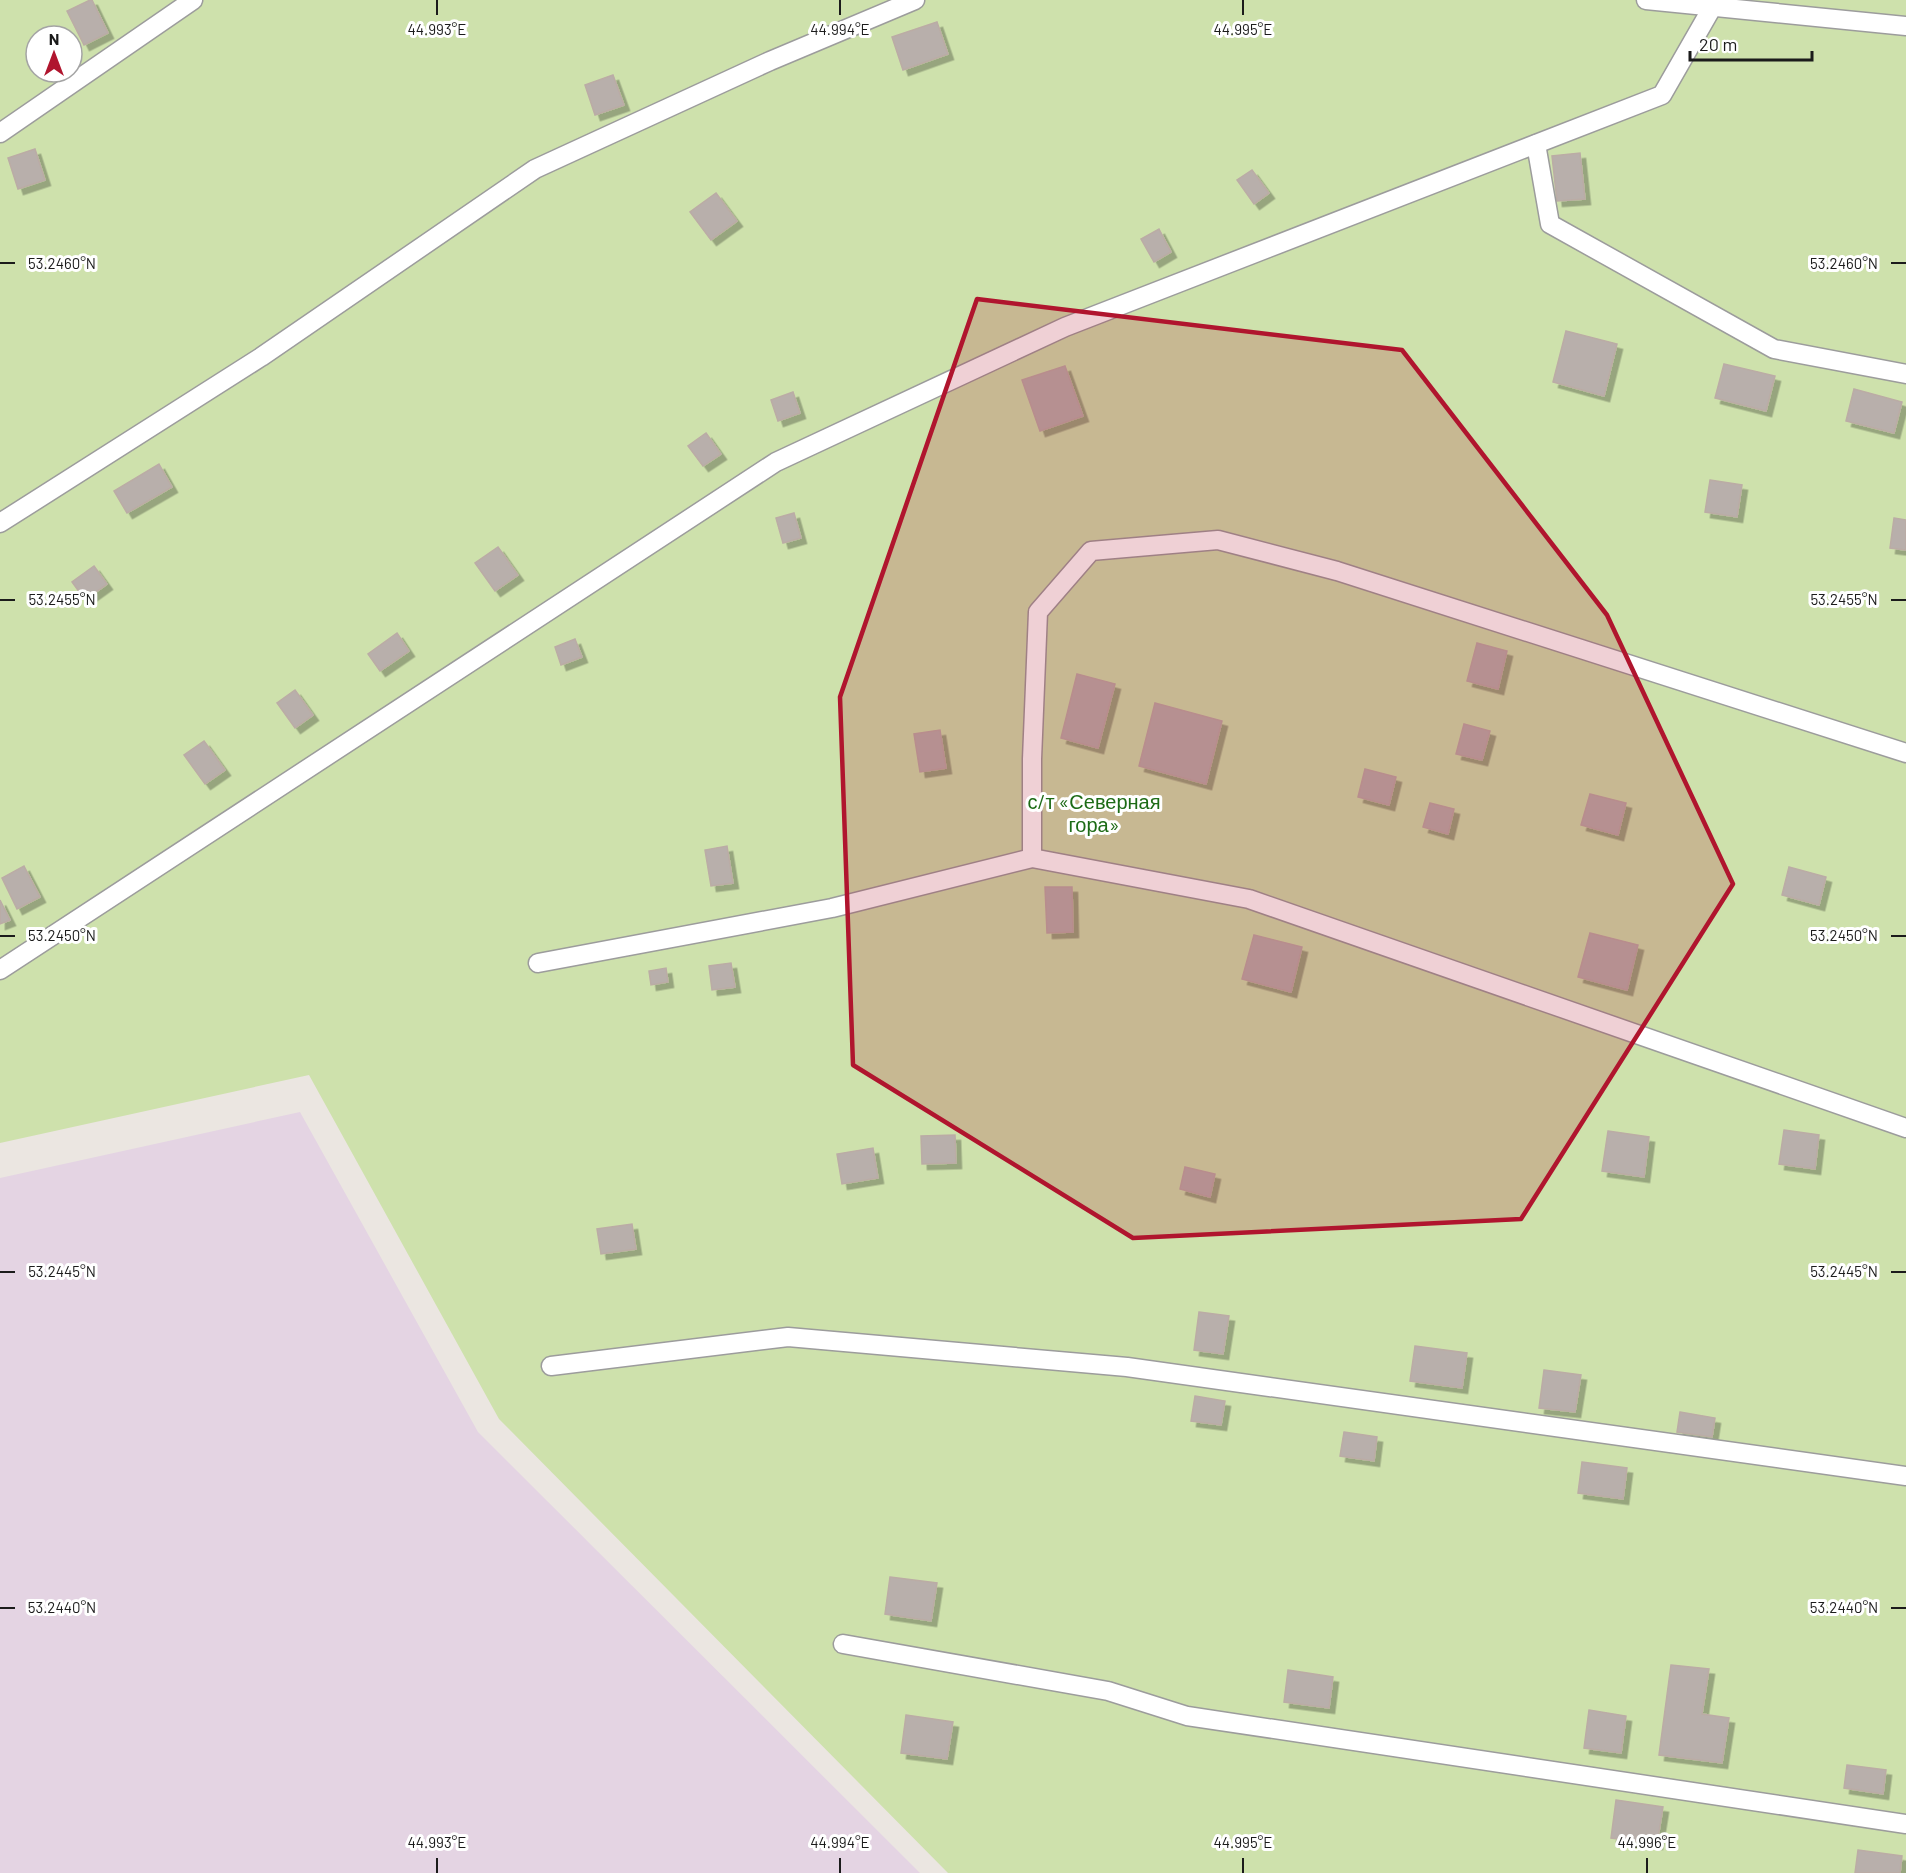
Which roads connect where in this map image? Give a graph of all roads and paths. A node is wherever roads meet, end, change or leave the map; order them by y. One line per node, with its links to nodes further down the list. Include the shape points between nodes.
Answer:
1 (193, 0): 6 (lane)
2 (915, 0): 9 (lane, via 535,168 261,357)
3 (1646, 0): 4 (lane)
4 (1713, 6): 5 (lane); 7 (lane, via 1662,95)
5 (1906, 26)
6 (0, 133)
7 (1536, 144): 8 (lane, via 1550,224 1774,349); 13 (lane, via 1065,327 776,462)
8 (1906, 374)
9 (0, 524)
10 (1906, 753): 11 (lane, via 1337,571 1218,540 1091,551 1038,612)
11 (1032, 858): 12 (lane, via 832,908); 14 (lane, via 1249,899)
12 (538, 963)
13 (0, 970)
14 (1906, 1128)
15 (551, 1366): 16 (lane, via 788,1336 1127,1367)
16 (1906, 1476)
17 (843, 1644): 18 (lane, via 1108,1691 1187,1716)
18 (1906, 1824)

